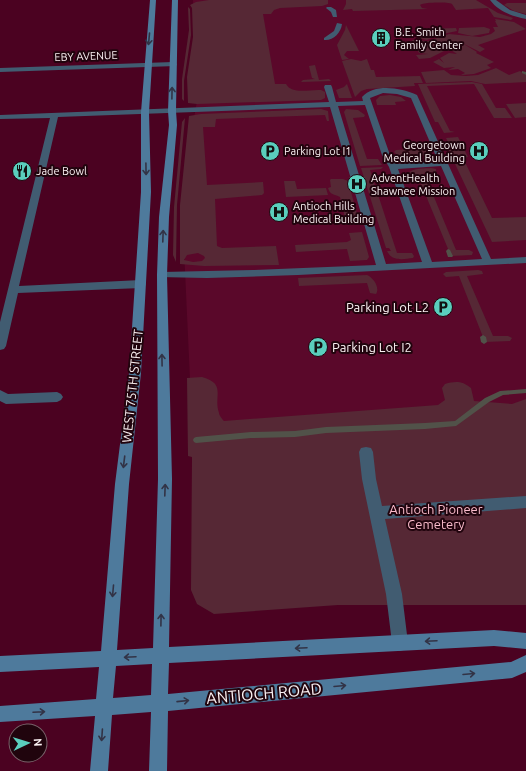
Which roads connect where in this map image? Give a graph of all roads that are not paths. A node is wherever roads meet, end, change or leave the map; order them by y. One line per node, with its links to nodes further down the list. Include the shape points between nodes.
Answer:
1 (153, 0): 10 (main road, WEST 75TH STREET, one-way to 10)
2 (175, 0): 9 (main road, WEST 75TH STREET)
3 (493, 0): 6 (street, via 505,10)
4 (329, 8): 5 (street, via 334,11)
5 (335, 16)
6 (526, 17)
7 (339, 24): 8 (street, via 335,35)
8 (326, 39)
9 (173, 64): 10 (street, EBY AVENUE); 15 (main road, WEST 75TH STREET, one-way to 9)
10 (147, 65): 11 (street, EBY AVENUE); 16 (main road, WEST 75TH STREET)
11 (0, 70)
12 (328, 87): 14 (street)
13 (368, 103): 14 (street); 19 (street, via 366,97 379,92 397,91 414,97); 20 (street, via 386,155)
14 (334, 105): 15 (street); 24 (street)
15 (172, 111): 16 (street); 25 (main road, WEST 75TH STREET, one-way to 15)
16 (144, 112): 17 (street); 26 (main road, WEST 75TH STREET, one-way to 26, via 146,192)
17 (55, 115): 18 (street); 27 (street)
18 (0, 117)
19 (444, 163): 20 (street); 22 (street)
20 (393, 167): 23 (street)
21 (526, 260): 22 (street)
22 (488, 262): 23 (street)
23 (428, 265): 24 (street)
24 (382, 267): 25 (street)
25 (162, 275): 36 (main road, WEST 75TH STREET, one-way to 25, via 165,479)
26 (141, 284): 27 (street); 37 (main road, WEST 75TH STREET, one-way to 37)
27 (13, 290): 28 (street)
28 (0, 346)
29 (0, 395): 30 (street, via 6,399)
30 (57, 396)
31 (366, 452): 33 (street, via 368,479)
32 (526, 502): 33 (street)
33 (376, 513): 35 (street, via 394,594)
34 (526, 641): 35 (main road, one-way to 35, via 494,638)
35 (400, 642): 36 (main road, one-way to 36)
36 (160, 655): 37 (main road, one-way to 37); 40 (main road, WEST 75TH STREET)
37 (108, 658): 39 (main road); 41 (main road, WEST 75TH STREET)
38 (526, 663): 40 (main road, ANTIOCH ROAD, one-way to 38, via 512,670)
39 (0, 664)
40 (160, 704): 41 (main road, ANTIOCH ROAD); 44 (main road, WEST 75TH STREET)
41 (104, 708): 42 (main road, ANTIOCH ROAD, one-way to 41); 43 (main road, WEST 75TH STREET, one-way to 43)
42 (0, 714)
43 (99, 771)
44 (158, 771)

